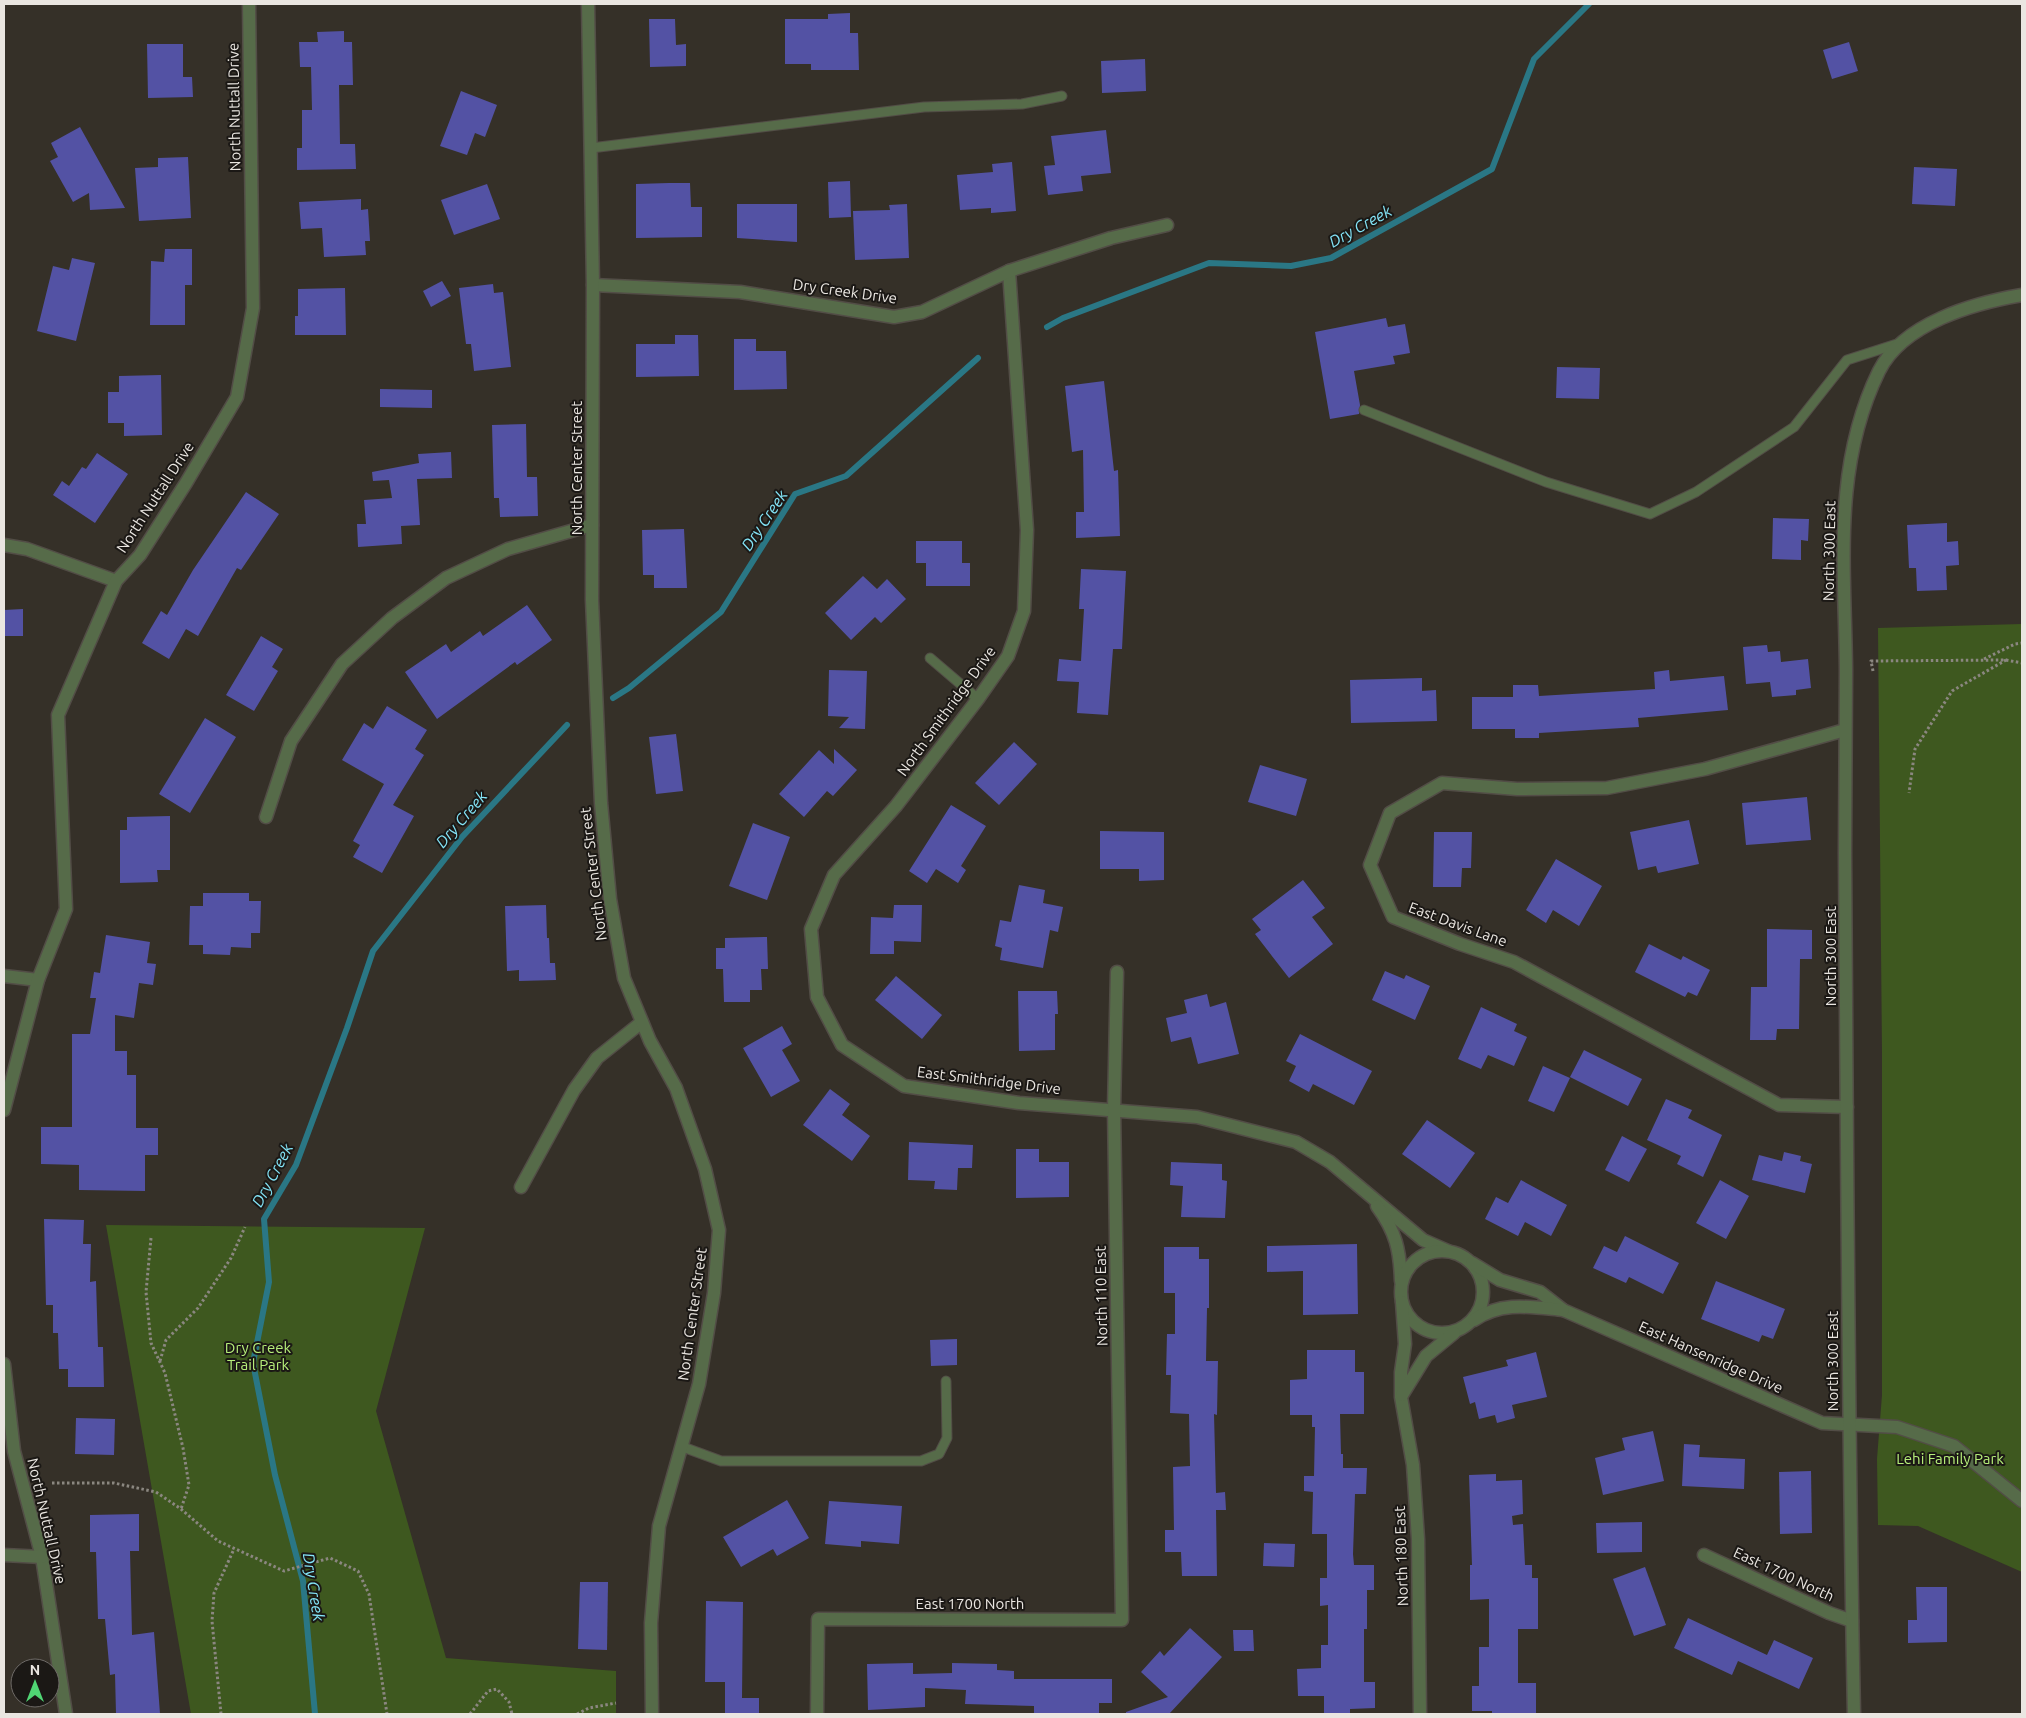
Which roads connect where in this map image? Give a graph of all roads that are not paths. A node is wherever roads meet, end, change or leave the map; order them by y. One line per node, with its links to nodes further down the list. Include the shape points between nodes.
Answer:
1 (248, 4): 13 (street, North Nuttall Drive, via 253,308 237,396 140,554)
2 (588, 4): 4 (street, North Center Street)
3 (1062, 96): 4 (lane, via 1022,104 930,106)
4 (591, 148): 7 (street, North Center Street)
5 (1167, 225): 6 (street, Dry Creek Drive, via 1110,238)
6 (1009, 270): 7 (street, Dry Creek Drive, via 922,312 894,317 740,292); 15 (street, North Smithridge Drive, via 1027,530 1024,611 1008,656)
7 (593, 285): 11 (street, North Center Street)
8 (2022, 295): 9 (street, North 300 East, via 1988,301 1949,314)
9 (1902, 342): 10 (lane, via 1847,360 1794,428 1696,492 1650,514 1546,482); 16 (street, North 300 East, via 1882,366 1864,404 1849,463 1843,523)
10 (1364, 410)
11 (592, 525): 17 (street, via 508,550 446,578 392,618 342,664 290,741); 21 (street, North Center Street, via 598,742 609,890 624,978)
12 (4, 545): 13 (street, via 27,549)
13 (116, 581): 20 (street, North Nuttall Drive, via 58,715 66,909)
14 (930, 658): 15 (lane)
15 (978, 699): 22 (street, North Smithridge Drive, via 896,806 834,875 811,929 817,998)
16 (1845, 730): 23 (street, North 300 East); 23 (street, East Davis Lane, via 1705,769 1607,788 1517,789 1442,783 1390,813 1370,865 1393,917 1514,962 1779,1105)
17 (266, 817)
18 (1117, 972): 24 (street, North 110 East)
19 (4, 976): 20 (street)
20 (38, 980): 25 (street, North Nuttall Drive)
21 (642, 1022): 26 (street, via 597,1058 574,1090); 38 (street, North Center Street, via 676,1088 705,1169 719,1230 714,1293 699,1384)
22 (842, 1045): 24 (street, East Smithridge Drive, via 904,1086 1018,1103)
23 (1847, 1107): 37 (street, North 300 East)
24 (1114, 1109): 27 (street, via 1197,1117 1296,1142 1330,1162); 43 (street, North 110 East)
25 (4, 1110)
26 (521, 1187)
27 (1368, 1194): 28 (street, via 1423,1240); 30 (street, via 1387,1219 1399,1247)
28 (1448, 1251): 29 (street); 30 (street, via 1422,1256 1409,1268)
29 (1472, 1263): 32 (street, East Hansenridge Drive, via 1500,1280 1540,1292); 33 (street, via 1481,1278 1484,1296 1478,1313)
30 (1402, 1284): 31 (street)
31 (1402, 1302): 33 (street, via 1410,1318 1423,1329 1441,1334); 36 (street, North 180 East, via 1405,1344 1400,1372)
32 (1563, 1310): 33 (street, East Hansenridge Drive, via 1518,1306 1497,1309 1484,1313); 37 (street, East Hansenridge Drive, via 1822,1423)
33 (1462, 1328): 36 (street, via 1426,1356)
34 (4, 1364): 42 (street, North Nuttall Drive, via 14,1451)
35 (946, 1381): 38 (lane, via 947,1438 939,1454 921,1461 721,1461)
36 (1401, 1397): 48 (street, North 180 East, via 1413,1465)
37 (1849, 1423): 39 (street, East Hansenridge Drive, via 1897,1427 1954,1446); 44 (street, North 300 East)
38 (683, 1447): 46 (street, North Center Street, via 659,1526 651,1623)
39 (2022, 1501)
40 (4, 1555): 42 (street)
41 (1704, 1555): 44 (street, East 1700 North)
42 (42, 1557): 45 (street, North Nuttall Drive)
43 (1122, 1620): 47 (street, East 1700 North, via 818,1619)
44 (1852, 1621): 49 (street, North 300 East)
45 (66, 1714)
46 (652, 1714)
47 (817, 1714)
48 (1420, 1714)
49 (1854, 1714)

